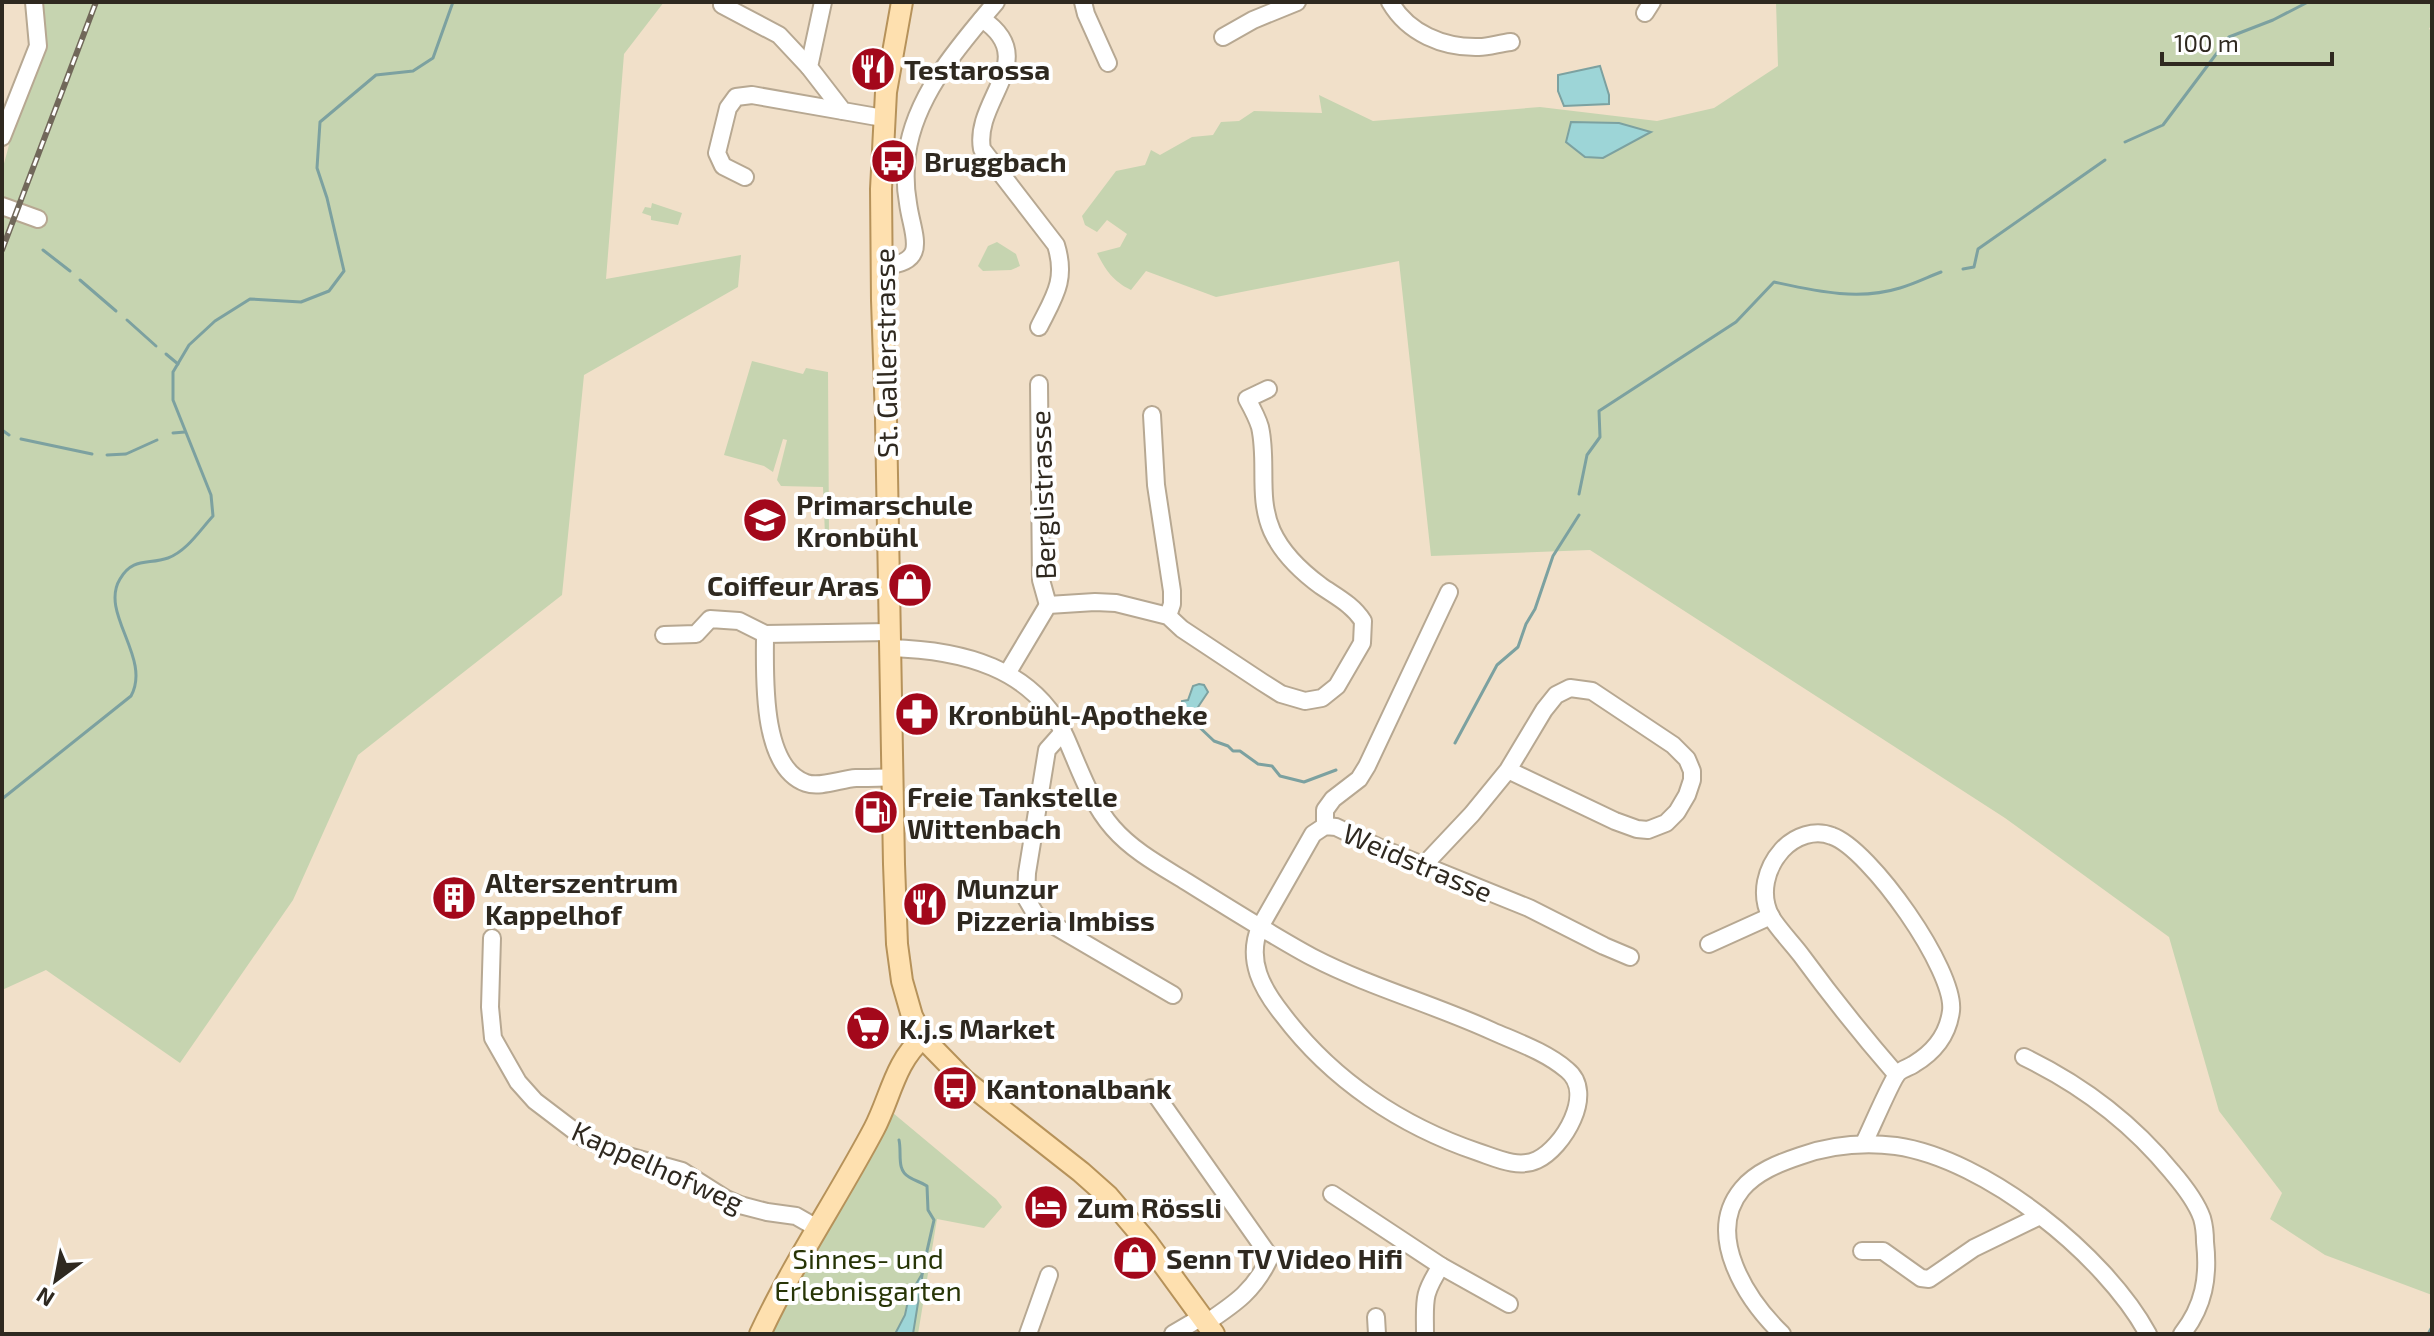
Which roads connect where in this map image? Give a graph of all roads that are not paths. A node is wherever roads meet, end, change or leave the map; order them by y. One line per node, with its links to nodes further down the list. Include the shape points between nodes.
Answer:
1 (34, 2): 16 (street, via 38,46)
2 (823, 2): 13 (street)
3 (902, 2): 15 (main road, St. Gallerstrasse)
4 (996, 2): 9 (street)
5 (1083, 2): 12 (street)
6 (1297, 2): 10 (street)
7 (1390, 2): 11 (street, via 1414,29 1445,43 1480,47)
8 (722, 5): 13 (street, via 779,35)
9 (982, 19): 20 (street, via 933,85 913,126 905,180 915,250 907,261); 21 (street, via 999,32 1008,56 981,129 982,149 1056,245 1061,264 1062,276)
10 (1223, 37)
11 (1511, 42)
12 (1108, 63)
13 (809, 67): 14 (street)
14 (843, 111): 15 (street); 17 (street, via 752,95 736,97 728,108 717,153 723,166)
15 (883, 118): 20 (main road, St. Gallerstrasse)
16 (2, 137)
17 (745, 177)
18 (2, 206): 19 (street)
19 (38, 219)
20 (883, 266): 30 (main road, St. Gallerstrasse)
21 (1039, 327)
22 (1039, 384): 26 (street, Berglistrasse, via 1041,580)
23 (1268, 389): 27 (street, via 1247,399 1260,427 1262,491 1272,531 1304,572 1354,609 1363,621 1362,643 1329,695 1294,700)
24 (1152, 415): 27 (street, via 1172,591)
25 (1449, 592): 35 (street, via 1367,766 1325,810)
26 (1048, 605): 27 (street, via 1116,603); 31 (street)
27 (1168, 616)
28 (765, 634): 29 (street, via 739,621 710,619 696,634); 30 (street); 34 (street, via 772,738 788,769 813,785)
29 (664, 635)
30 (890, 640): 31 (street); 34 (main road, St. Gallerstrasse)
31 (1008, 672): 32 (street, via 1037,695)
32 (1063, 732): 38 (street, via 1098,809 1114,829 1151,860); 42 (street, via 1047,750 1026,898 1036,915)
33 (1508, 770): 33 (street, via 1556,695 1579,688 1616,705 1673,745 1687,759 1692,780 1677,812 1648,830 1615,821); 36 (street)
34 (893, 777): 43 (main road, St. Gallerstrasse, via 899,963 906,998)
35 (1325, 826): 36 (street, Weidstrasse); 38 (street, Weidstrasse, via 1313,834)
36 (1424, 865): 41 (street, Weidstrasse)
37 (1771, 916): 40 (street); 45 (street); 45 (street, via 1764,884 1770,866 1785,847 1809,834 1846,842 1892,893 1919,930 1951,994 1944,1038)
38 (1260, 927): 38 (street, via 1313,958 1459,1016 1567,1069 1578,1092 1576,1112 1558,1144 1531,1163 1500,1160 1452,1144 1346,1083 1274,1004 1255,965)
39 (492, 938): 50 (street, Kappelhofweg, via 493,1038 535,1101 585,1139 682,1171 740,1205 796,1216)
40 (1709, 944)
41 (1630, 957)
42 (1173, 995)
43 (923, 1038): 50 (main road, via 905,1057 879,1119); 55 (main road, via 956,1073 1108,1196)
44 (2024, 1057): 62 (street, via 2117,1116 2188,1191 2202,1219 2207,1278 2194,1317)
45 (1896, 1074): 47 (street)
46 (1151, 1088): 55 (street, via 1270,1257 1245,1296)
47 (1864, 1143): 49 (street, via 1948,1161); 60 (street, via 1821,1149 1778,1164 1743,1187 1728,1218 1739,1275 1757,1307)
48 (1332, 1194): 52 (street)
49 (2040, 1216): 51 (street, via 1974,1248 1929,1279 1883,1251); 61 (street, via 2105,1273)
50 (817, 1228): 56 (main road)
51 (1862, 1251)
52 (1441, 1266): 54 (street); 59 (street, via 1425,1299)
53 (1049, 1275): 57 (street)
54 (1509, 1304)
55 (1207, 1325): 58 (street)
56 (760, 1334)
57 (1028, 1334)
58 (1173, 1334)
59 (1425, 1334)
60 (1782, 1334)
61 (2148, 1334)
62 (2182, 1334)

